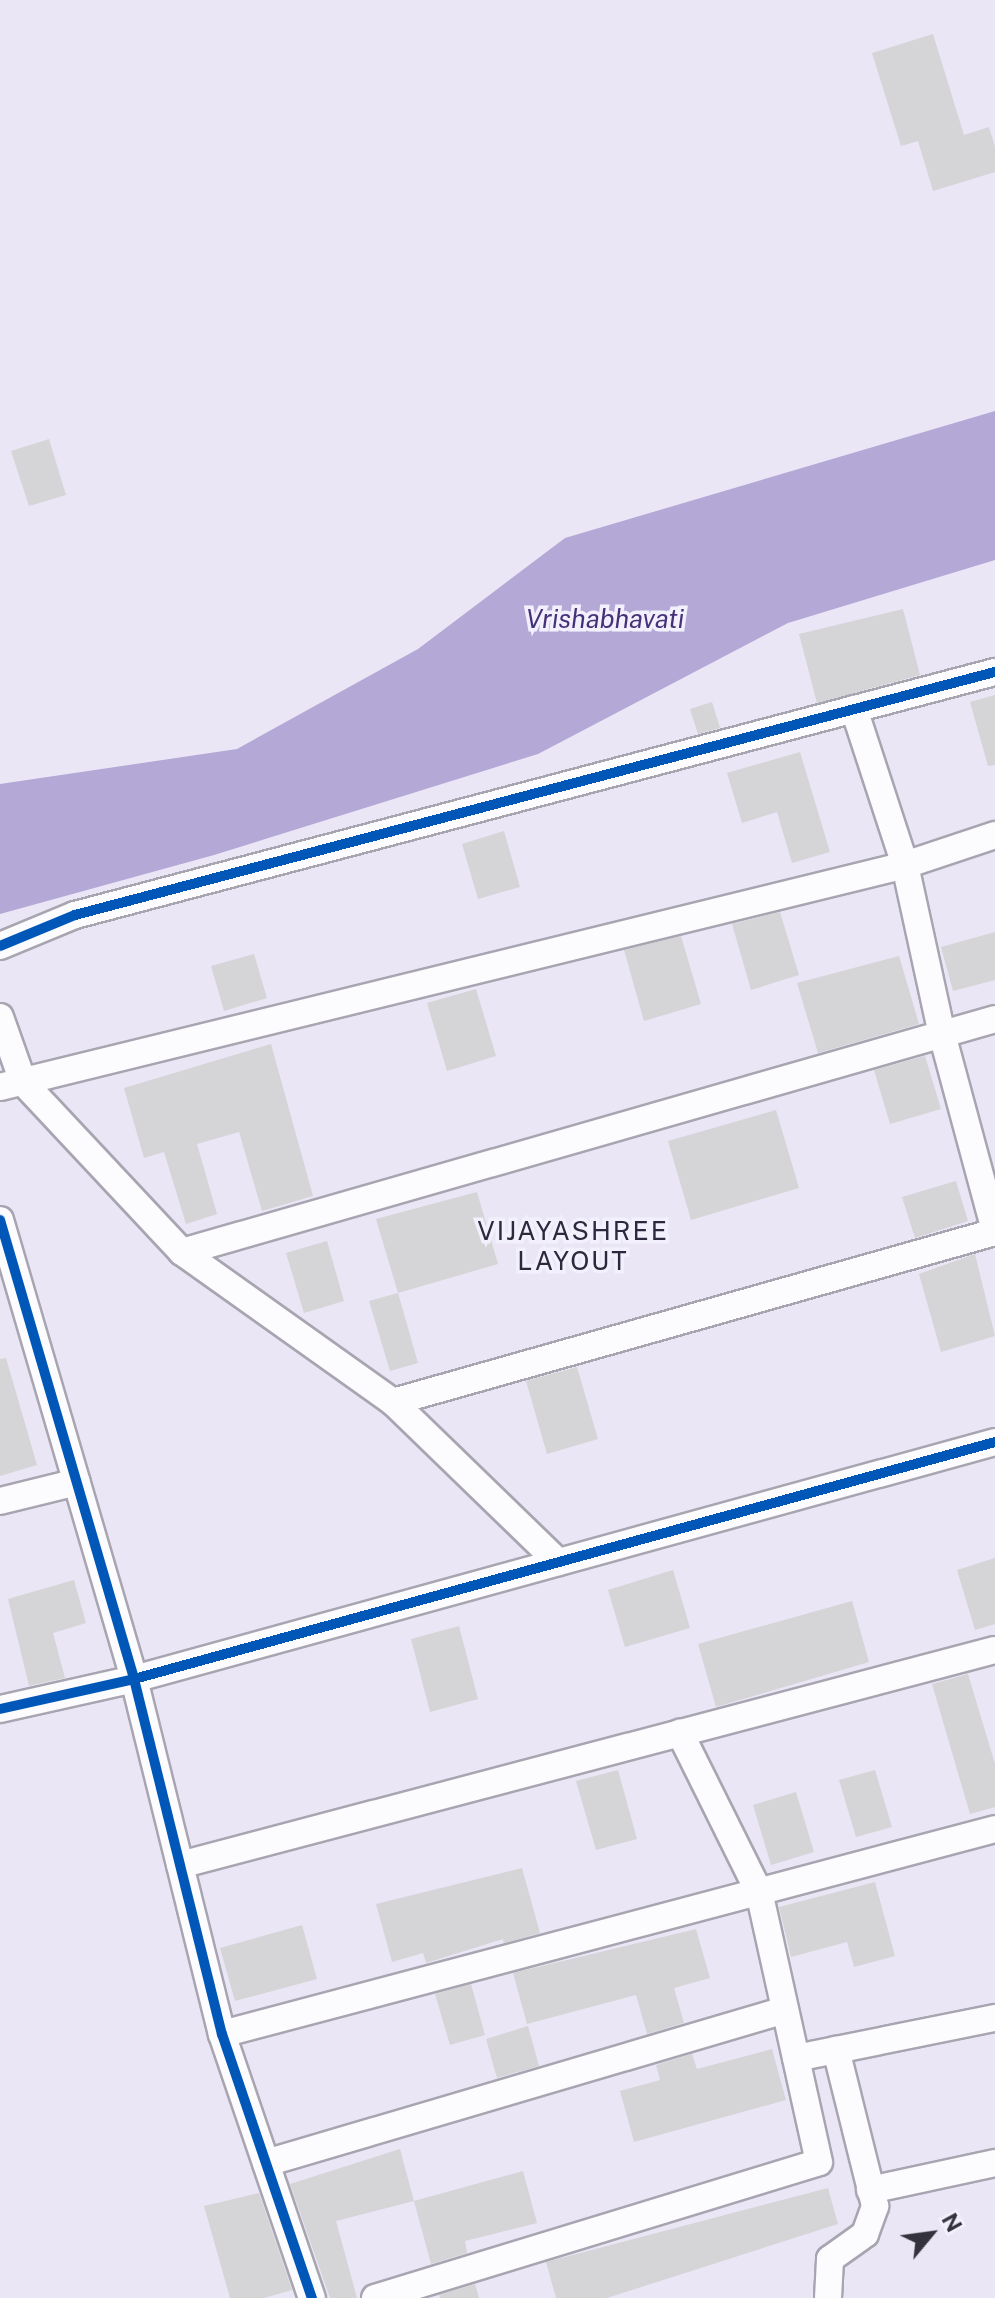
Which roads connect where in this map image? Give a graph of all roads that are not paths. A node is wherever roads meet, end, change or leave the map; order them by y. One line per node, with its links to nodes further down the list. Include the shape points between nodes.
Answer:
1 (995, 672): 2 (street)
2 (854, 709): 4 (street); 5 (street, via 75,915)
3 (995, 835): 4 (street)
4 (905, 865): 8 (street); 9 (street)
5 (0, 946)
6 (0, 1017): 9 (street)
7 (995, 1019): 8 (street)
8 (942, 1034): 11 (street); 12 (street)
9 (12, 1084): 12 (street)
10 (0, 1220): 13 (street)
11 (995, 1231): 14 (street)
12 (182, 1252): 14 (street)
13 (10, 1288): 16 (street)
14 (393, 1402): 18 (street)
15 (995, 1442): 18 (street)
16 (77, 1482): 17 (street); 20 (street)
17 (0, 1501)
18 (558, 1562): 20 (street)
19 (995, 1650): 22 (street)
20 (134, 1679): 21 (street); 24 (street)
21 (0, 1709)
22 (680, 1733): 24 (street); 25 (street)
23 (995, 1829): 25 (street)
24 (180, 1865): 28 (street)
25 (759, 1892): 26 (street); 28 (street)
26 (785, 2010): 30 (street); 31 (street)
27 (995, 2018): 29 (street)
28 (222, 2034): 31 (street)
29 (836, 2050): 30 (street); 33 (street)
30 (796, 2058): 35 (street, via 819,2162)
31 (266, 2163): 34 (street)
32 (995, 2163): 33 (street)
33 (870, 2190): 36 (street, via 875,2206 869,2229 830,2259)
34 (312, 2298)
35 (375, 2298)
36 (828, 2298)

